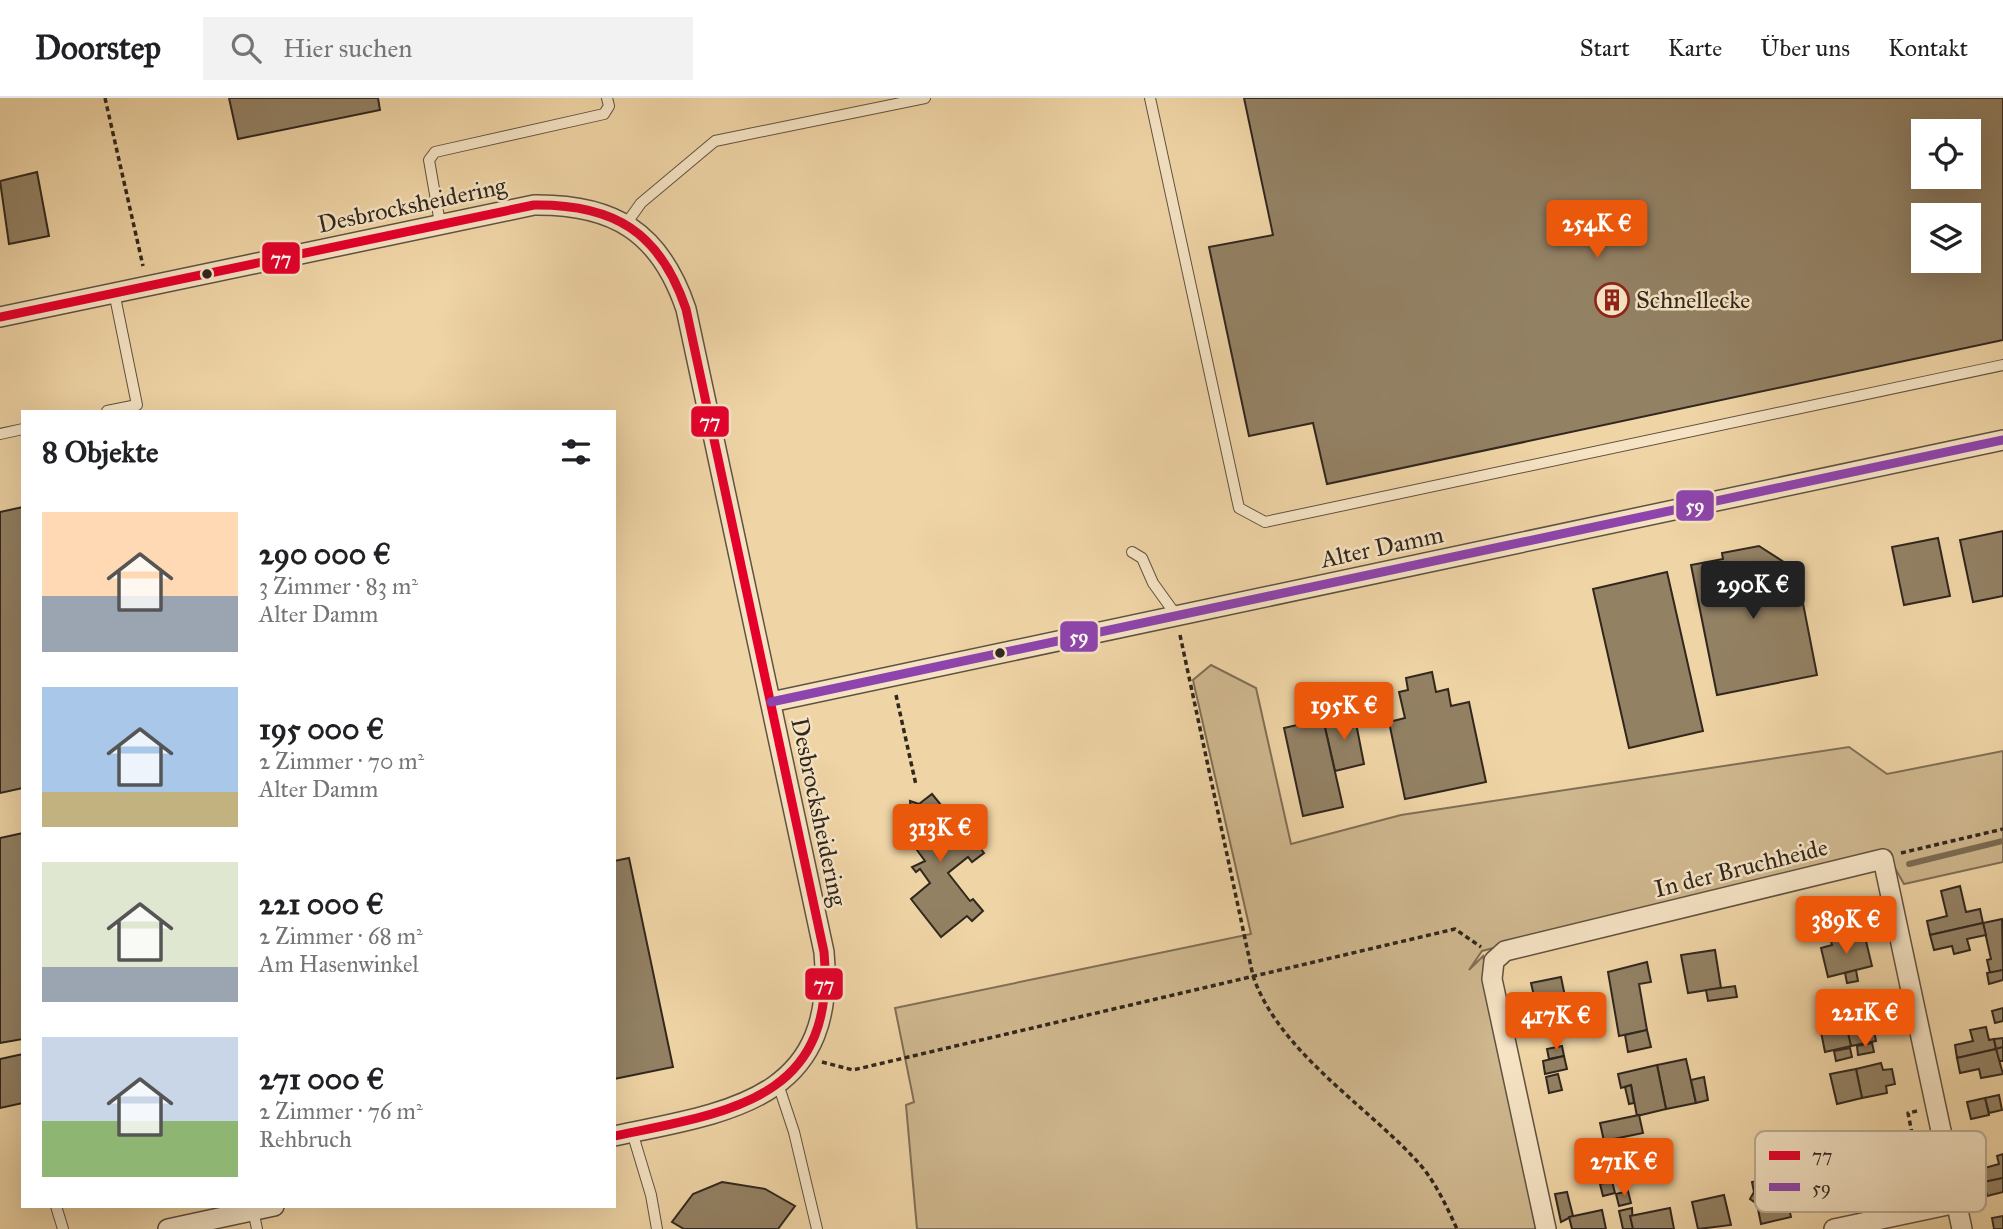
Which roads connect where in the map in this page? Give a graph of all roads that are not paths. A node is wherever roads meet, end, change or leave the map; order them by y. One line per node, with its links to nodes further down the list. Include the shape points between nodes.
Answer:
1 (607, 98): 4 (lane, via 604,114 435,152 429,160)
2 (925, 98): 5 (lane, via 715,141 641,203)
3 (1150, 98): 8 (lane, via 1239,508 1265,522)
4 (440, 223): 5 (street, Desbrocksheidering, via 534,205 569,204); 6 (street, Desbrocksheidering)
5 (626, 224): 15 (street, Desbrocksheidering, via 654,245 676,278 687,309)
6 (114, 292): 7 (street, Desbrocksheidering); 9 (lane, via 136,405)
7 (0, 317)
8 (2003, 365)
9 (112, 410)
10 (21, 429): 11 (lane)
11 (0, 434)
12 (2003, 440): 14 (street, Alter Damm)
13 (1132, 552): 14 (lane, via 1142,558 1156,589)
14 (1176, 616): 15 (street, Alter Damm)
15 (771, 702): 16 (street, Desbrocksheidering, via 827,982 806,1058)
16 (778, 1084): 18 (street, Desbrocksheidering, via 724,1110); 26 (lane)
17 (1941, 1131): 27 (street, In der Bruchheide, via 1883,859 1505,951 1494,961 1492,979)
18 (623, 1134): 25 (lane, via 651,1195)
19 (57, 1208): 23 (lane)
20 (271, 1208): 22 (street)
21 (1913, 1212): 28 (street)
22 (255, 1220): 24 (street)
23 (63, 1229)
24 (168, 1229)
25 (657, 1229)
26 (817, 1229)
27 (1546, 1229)
28 (1834, 1229)

